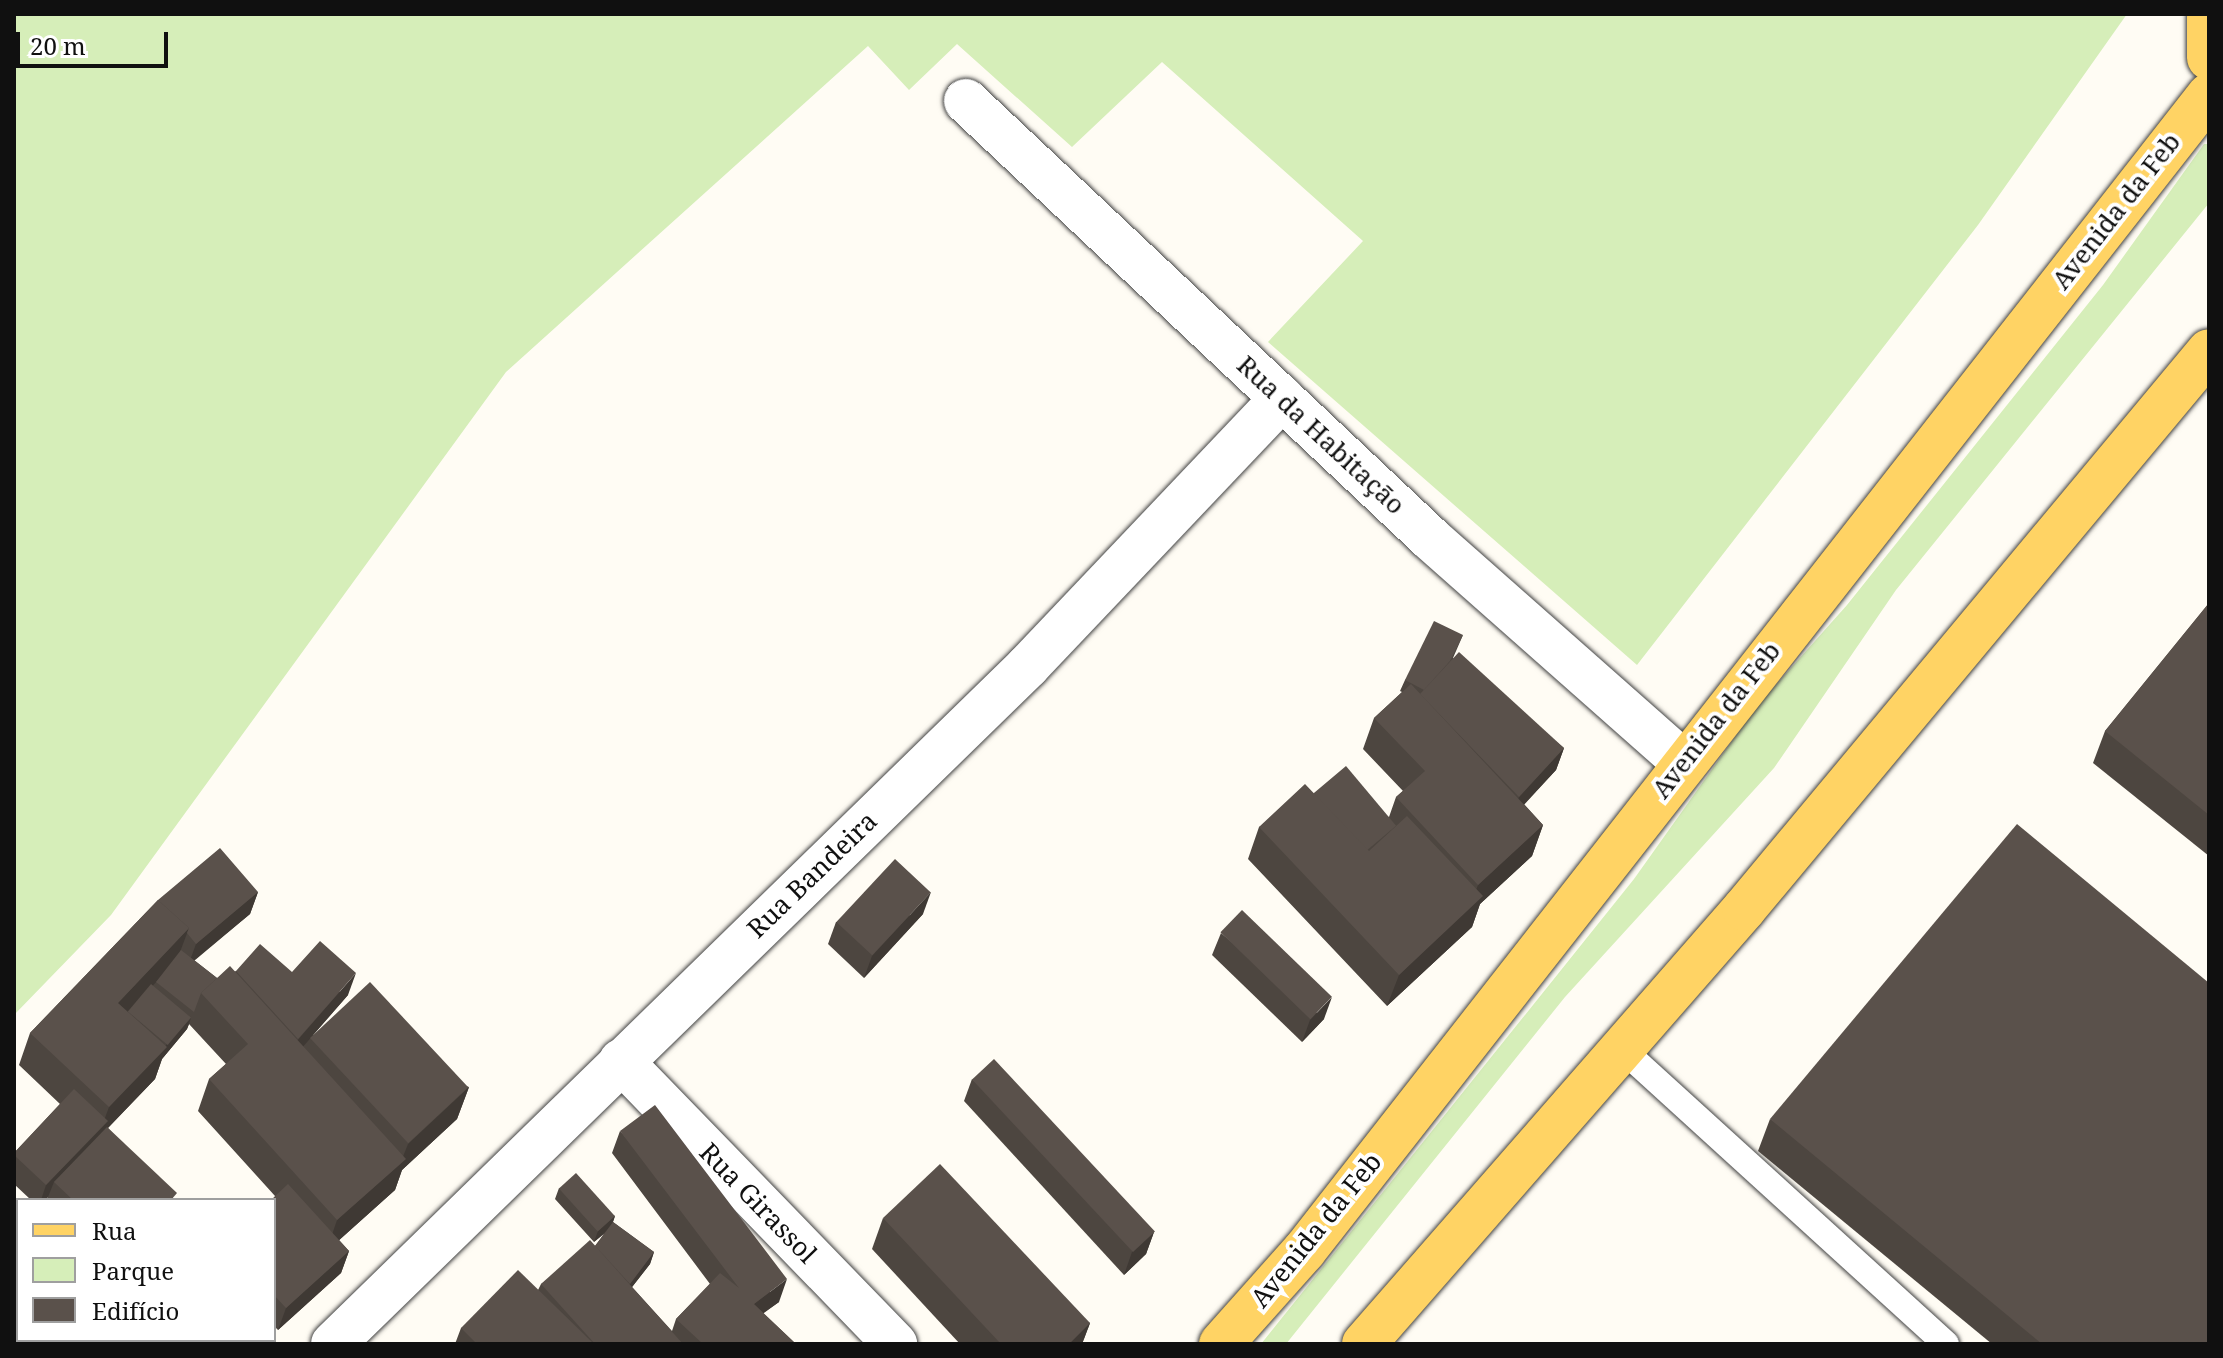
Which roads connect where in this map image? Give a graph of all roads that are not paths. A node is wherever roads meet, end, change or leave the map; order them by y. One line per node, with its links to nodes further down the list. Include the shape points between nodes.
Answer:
1 (2209, 17): 2 (main road)
2 (2209, 58)
3 (2209, 95): 7 (main road, Avenida da Feb)
4 (966, 101): 6 (street, Rua da Habitação)
5 (2209, 351): 8 (main road)
6 (1282, 398): 7 (street, Rua da Habitação, via 1430,538); 9 (street, Rua Bandeira, via 1028,666)
7 (1683, 762): 12 (main road, Avenida da Feb, via 1304,1251)
8 (1622, 1049): 13 (main road); 14 (lane)
9 (621, 1061): 10 (street, Rua Bandeira); 11 (street, Rua Girassol)
10 (333, 1344)
11 (895, 1344)
12 (1221, 1344)
13 (1364, 1344)
14 (1946, 1344)

